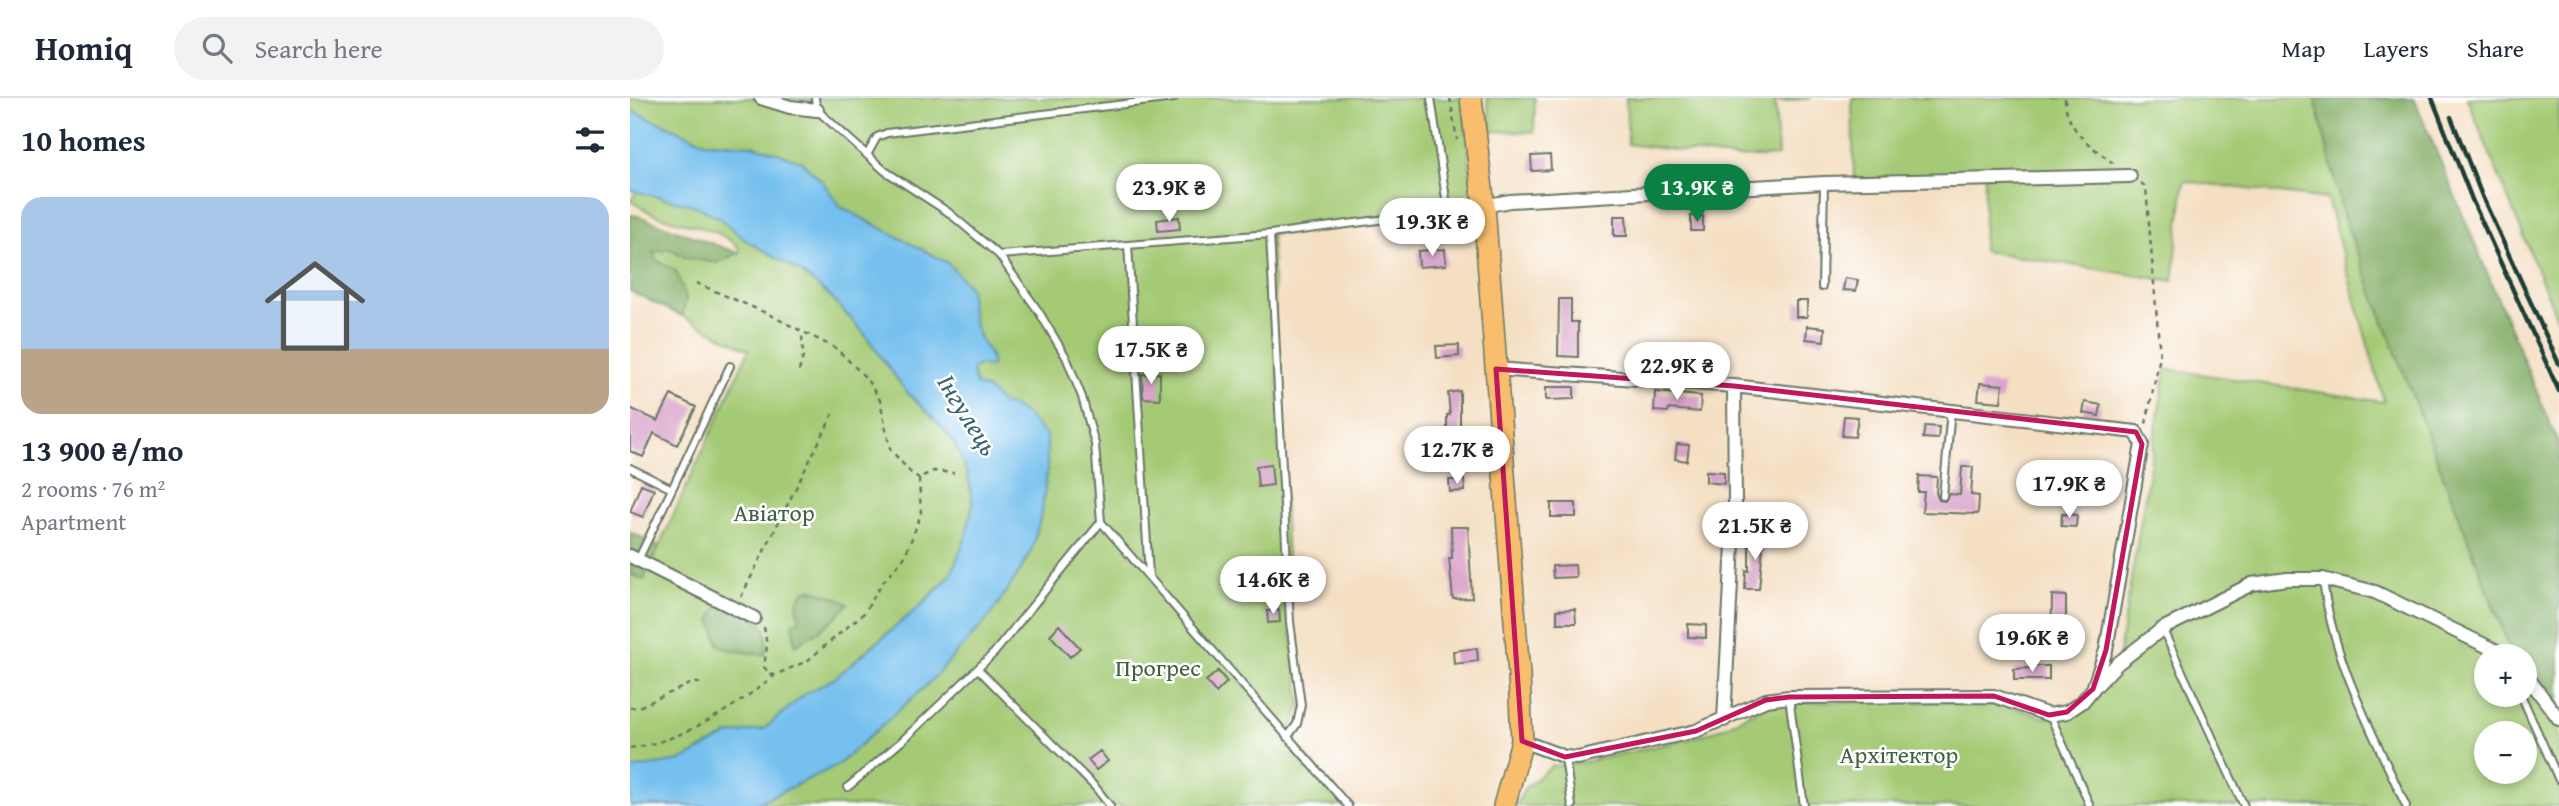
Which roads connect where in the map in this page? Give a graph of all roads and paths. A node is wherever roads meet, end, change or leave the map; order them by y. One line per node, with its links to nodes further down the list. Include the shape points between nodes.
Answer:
1 (761, 98): 6 (street, via 790,107)
2 (1174, 98): 7 (lane, via 887,133 877,137)
3 (1431, 98): 11 (lane)
4 (1471, 98): 10 (main road)
5 (2065, 98): 8 (path, via 2065,111 2082,140)
6 (816, 104): 7 (lane)
7 (867, 155): 14 (lane, via 967,226)
8 (2130, 176): 9 (street); 24 (path, via 2146,187 2160,356)
9 (1824, 183): 10 (street); 16 (lane)
10 (1484, 206): 11 (lane); 19 (main road)
11 (1448, 212): 12 (lane)
12 (1270, 234): 13 (lane); 49 (lane, via 1290,622 1301,705)
13 (1128, 245): 14 (lane); 32 (lane)
14 (999, 255): 30 (lane, via 1066,357 1082,397 1095,444)
15 (695, 283): 17 (path)
16 (1822, 287)
17 (802, 332): 20 (path); 27 (path, via 837,349 866,378 880,400 890,449)
18 (730, 366): 28 (lane)
19 (1496, 369): 21 (street); 50 (main road)
20 (799, 371)
21 (1734, 386): 22 (street); 48 (street, via 1735,504)
22 (1951, 410): 24 (street, via 2136,432); 29 (lane)
23 (834, 412): 34 (path)
24 (2142, 444): 41 (street, via 2106,650)
25 (630, 468): 28 (lane)
26 (954, 473): 27 (path, via 933,471)
27 (919, 478): 39 (path, via 921,514 904,558 864,613 807,661)
28 (672, 489): 31 (lane)
29 (1944, 496)
30 (1101, 522): 32 (lane); 38 (lane)
31 (634, 558): 34 (street)
32 (1149, 575): 49 (lane)
33 (2323, 579): 36 (street, via 2252,584); 37 (street, via 2375,593); 62 (lane, via 2338,651)
34 (734, 609): 35 (street)
35 (754, 618): 39 (path, via 766,630 764,667)
36 (2162, 629): 41 (street); 61 (lane)
37 (2482, 644)
38 (978, 669): 54 (lane); 55 (lane)
39 (775, 675): 51 (path, via 747,698 681,734)
40 (700, 683): 45 (path)
41 (2093, 689): 46 (street, via 2067,712)
42 (2537, 690): 47 (street)
43 (1790, 697): 46 (street, via 1994,696); 48 (street, via 1766,700); 59 (lane)
44 (2526, 707): 53 (lane)
45 (630, 708)
46 (2049, 715): 60 (lane)
47 (2559, 719)
48 (1724, 720): 52 (street, via 1696,731 1578,758)
49 (1289, 736): 56 (lane)
50 (1522, 741): 52 (street); 57 (main road)
51 (630, 748)
52 (1565, 757): 58 (lane)
53 (2559, 780)
54 (848, 787)
55 (1110, 806)
56 (1348, 806)
57 (1504, 806)
58 (1572, 806)
59 (1804, 806)
60 (2091, 806)
61 (2244, 806)
62 (2406, 806)

